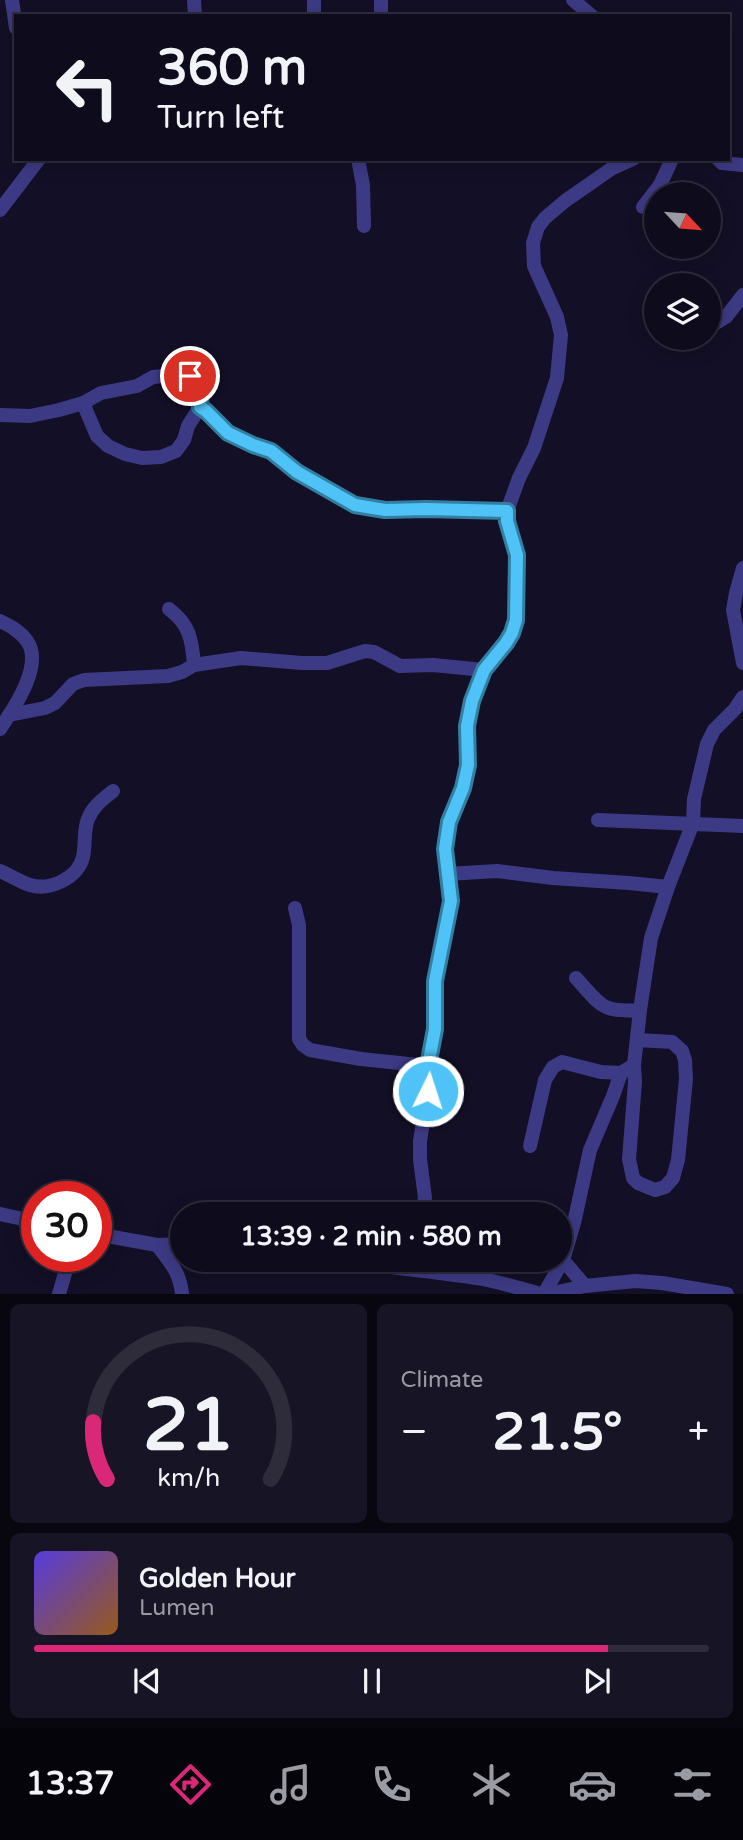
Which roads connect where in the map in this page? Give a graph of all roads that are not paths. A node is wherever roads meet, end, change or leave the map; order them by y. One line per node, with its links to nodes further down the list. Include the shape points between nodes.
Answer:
1 (573, 0): 2 (street)
2 (590, 14)
3 (37, 161): 10 (street)
4 (358, 161): 11 (street)
5 (629, 161): 17 (street, via 565,201 538,227 534,266 561,335 557,378)
6 (671, 161): 9 (street)
7 (720, 161): 8 (street)
8 (743, 165)
9 (643, 207)
10 (0, 210)
11 (364, 226)
12 (743, 295): 13 (street)
13 (721, 320)
14 (83, 403): 15 (street, via 101,393 173,375 190,376 198,382); 15 (street, via 97,436 108,446 142,458 176,451); 16 (street, via 30,416)
15 (200, 407): 17 (street, via 228,433 271,451 297,472 355,505 385,510)
16 (0, 415)
17 (507, 511): 23 (street, via 517,555 516,620 506,643)
18 (743, 568): 21 (street, via 733,610)
19 (169, 609): 22 (street, via 184,622)
20 (0, 621): 25 (street, via 29,642 32,657 29,677)
21 (743, 663)
22 (194, 666): 23 (street, via 241,658 327,663 365,651 400,666); 25 (street, via 168,676 84,680 45,708)
23 (484, 670): 32 (street, via 467,726 468,765 463,788 449,822)
24 (743, 697): 29 (street, via 707,744)
25 (9, 715): 26 (street)
26 (0, 729)
27 (113, 791): 31 (street, via 94,806 87,821 83,857 66,878 51,887 32,886)
28 (598, 820): 29 (street)
29 (693, 823): 30 (street); 33 (street)
30 (743, 826)
31 (0, 871)
32 (447, 874): 33 (street, via 497,871); 39 (street, via 451,901 435,981 435,1029)
33 (668, 887): 36 (street, via 651,938)
34 (295, 908): 39 (street, via 299,1039 303,1045 360,1059)
35 (576, 978): 36 (street, via 608,1009)
36 (640, 1010): 37 (street)
37 (638, 1040): 38 (street); 38 (street, via 672,1042 685,1060 678,1160 673,1178 654,1190 633,1178 629,1159)
38 (634, 1065): 40 (street)
39 (428, 1066): 42 (street, via 420,1141)
40 (621, 1073): 41 (street, via 562,1062 553,1067 545,1080); 45 (street, via 590,1150)
41 (530, 1146)
42 (424, 1202)
43 (0, 1214): 44 (street)
44 (21, 1219)
45 (572, 1230)
46 (112, 1237): 48 (street)
47 (170, 1244): 48 (street)
48 (157, 1245): 56 (street, via 176,1270)
49 (572, 1271): 53 (street)
50 (65, 1272): 55 (street)
51 (449, 1272): 57 (street)
52 (556, 1272): 57 (street)
53 (585, 1286): 54 (street); 57 (street)
54 (606, 1289): 58 (street, via 635,1282 662,1283)
55 (59, 1294)
56 (182, 1294)
57 (544, 1294)
58 (727, 1294)

